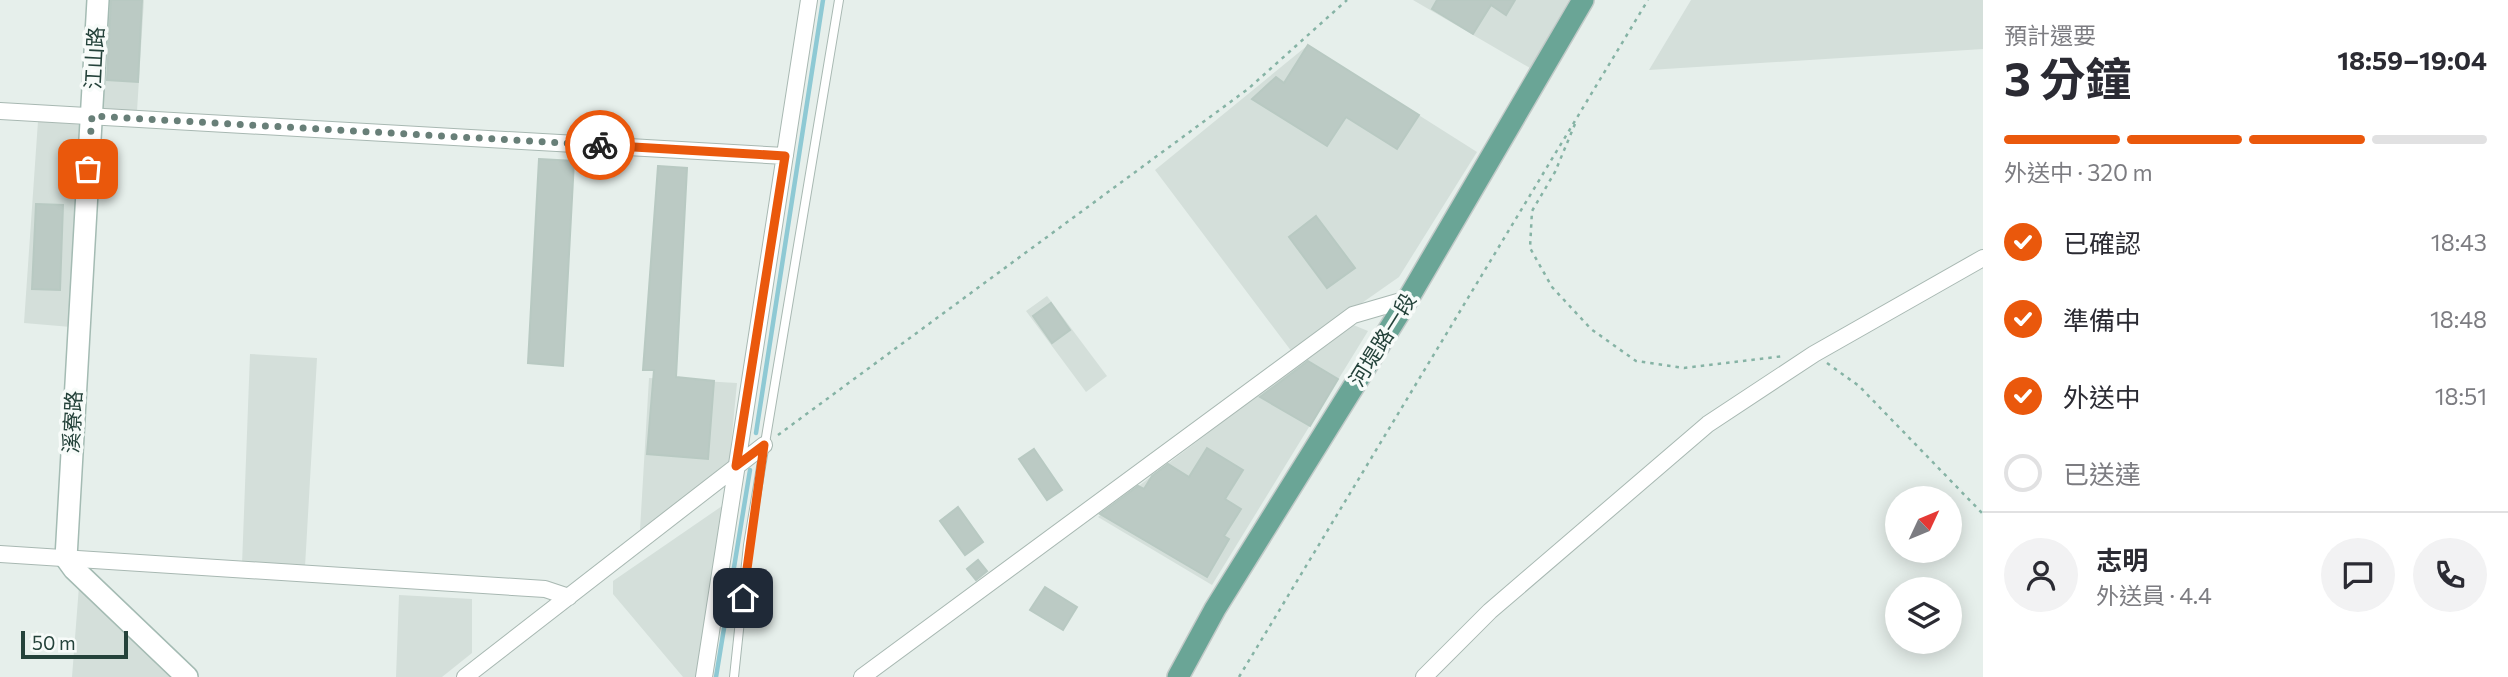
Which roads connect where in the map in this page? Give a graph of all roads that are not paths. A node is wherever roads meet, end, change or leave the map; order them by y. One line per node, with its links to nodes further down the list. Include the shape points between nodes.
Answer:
1 (98, 0): 6 (street, 江山路)
2 (809, 0): 7 (street)
3 (839, 0): 10 (lane)
4 (1583, 0): 9 (main road, 河堤路一段)
5 (0, 111): 6 (street)
6 (92, 116): 7 (street); 13 (street, 溪寮路)
7 (785, 156): 11 (street)
8 (1983, 258): 21 (street, via 1814,354 1708,425 1490,611)
9 (1409, 299): 19 (street, via 1353,315); 20 (main road, 河堤路一段, via 1215,609)
10 (764, 445): 11 (street); 18 (lane)
11 (736, 466): 14 (street); 17 (street)
12 (0, 554): 13 (street)
13 (66, 558): 14 (street, via 544,589); 15 (street)
14 (569, 597): 16 (street)
15 (187, 677)
16 (466, 677)
17 (704, 677)
18 (734, 677)
19 (862, 677)
20 (1178, 677)
21 (1424, 677)

